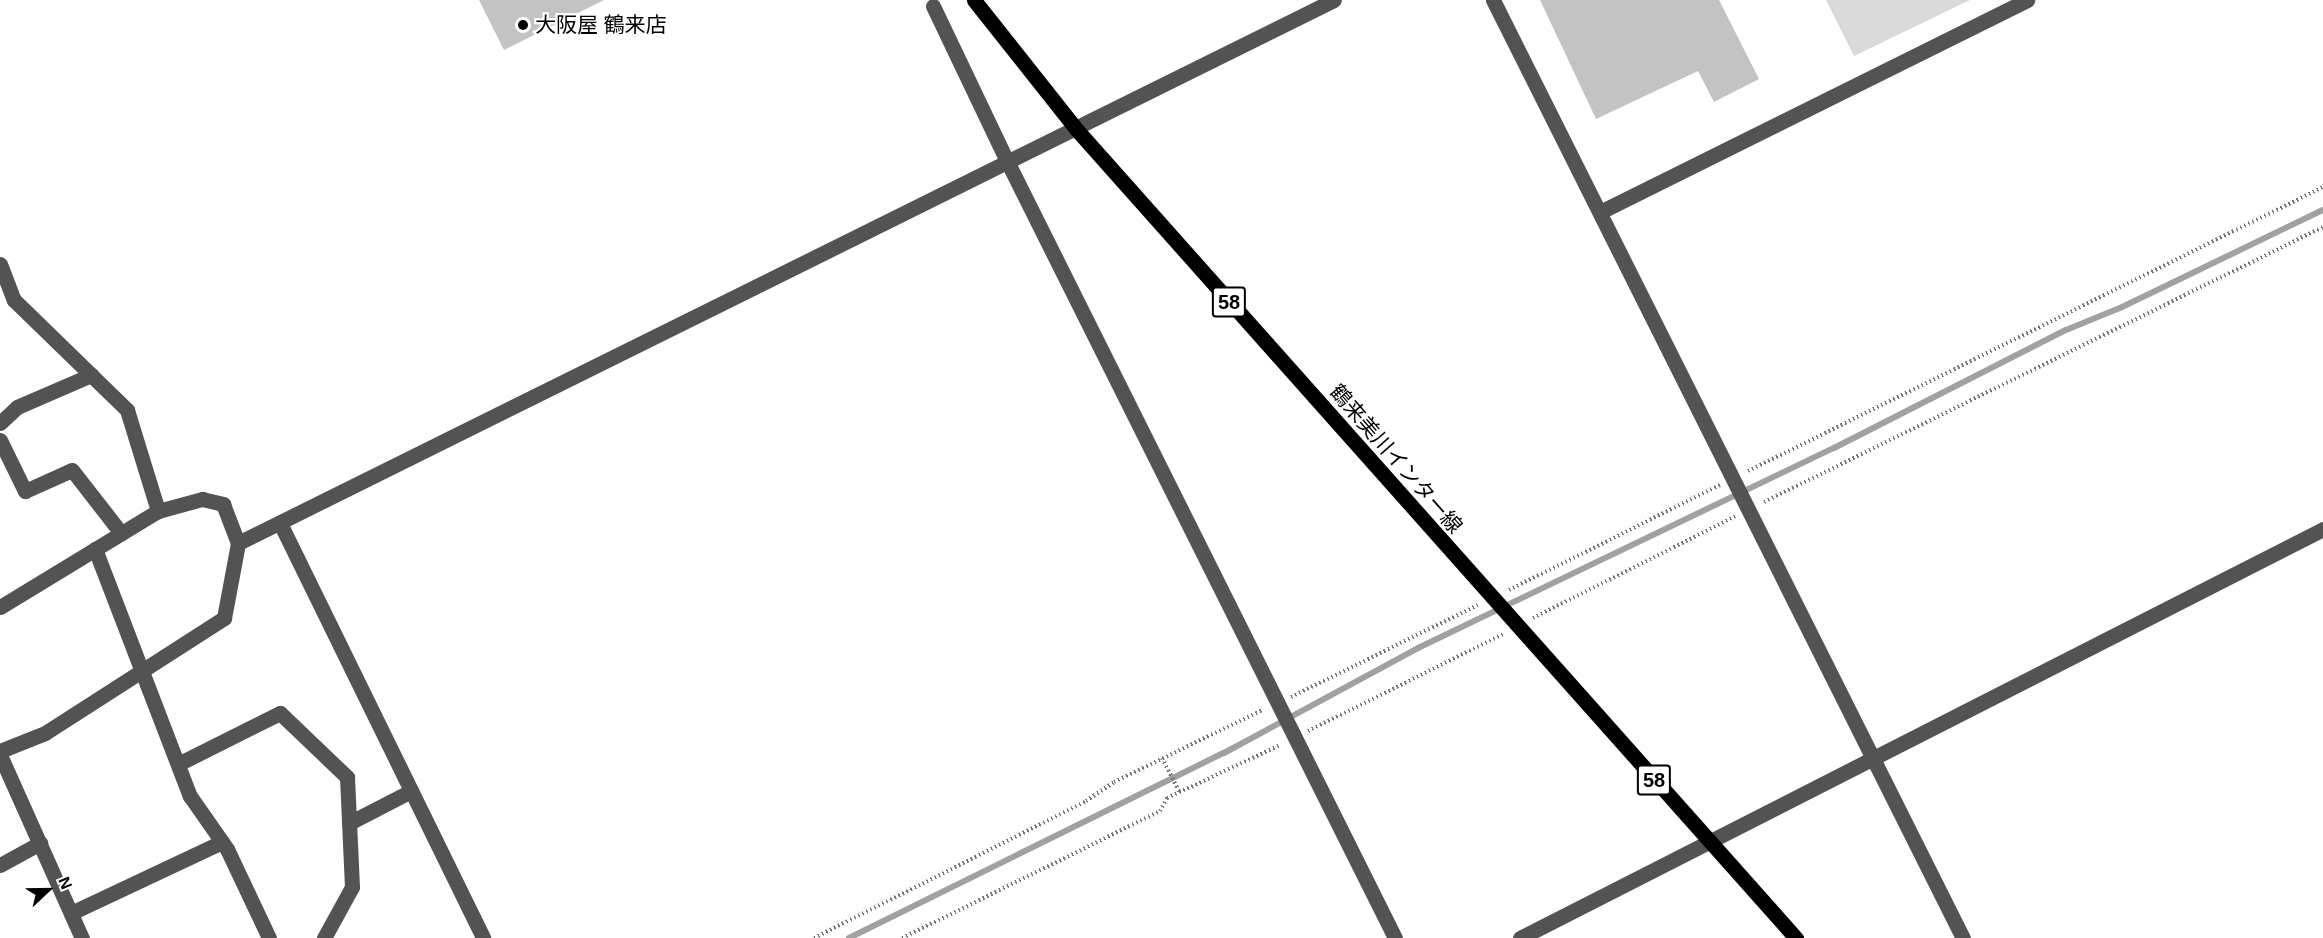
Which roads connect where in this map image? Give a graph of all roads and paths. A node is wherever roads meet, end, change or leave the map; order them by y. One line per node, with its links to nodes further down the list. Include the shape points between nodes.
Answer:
1 (974, 0): 6 (main road, 鶴来美川インター線 / 58)
2 (1334, 0): 6 (street)
3 (1493, 0): 9 (street)
4 (2027, 0): 9 (street)
5 (933, 6): 7 (street)
6 (1077, 130): 7 (street); 23 (main road, 鶴来美川インター線 / 58)
7 (1007, 161): 18 (street); 27 (street)
8 (2323, 187): 15 (path)
9 (1600, 212): 15 (street)
10 (2323, 227): 16 (path)
11 (0, 264): 12 (street, via 14,300)
12 (91, 375): 13 (street, via 17,407); 17 (street, via 127,410)
13 (0, 423)
14 (0, 440): 20 (street, via 25,491 72,470)
15 (1734, 481): 16 (street); 23 (path)
16 (1747, 506): 25 (path); 30 (street)
17 (158, 511): 20 (street); 21 (street, via 202,499 223,504)
18 (280, 523): 21 (street); 33 (street)
19 (2323, 528): 30 (street)
20 (120, 533): 22 (street)
21 (238, 543): 26 (street, via 224,618)
22 (95, 549): 24 (street); 26 (street)
23 (1491, 599): 25 (main road, 鶴来美川インター線 / 58); 27 (path)
24 (0, 607)
25 (1514, 624): 28 (path); 37 (main road, 鶴来美川インター線 / 58)
26 (142, 671): 29 (street, via 45,733); 32 (street)
27 (1278, 703): 28 (street); 31 (path)
28 (1294, 738): 34 (path); 47 (street)
29 (0, 753): 38 (street)
30 (1872, 757): 37 (street); 50 (street)
31 (1163, 759): 34 (path); 45 (path)
32 (178, 764): 35 (street, via 280,713 347,777); 36 (street, via 190,796)
33 (411, 791): 35 (street); 44 (street)
34 (1180, 792): 46 (path, via 1167,798 1160,811)
35 (349, 823): 43 (street, via 352,887)
36 (222, 842): 40 (street); 42 (street)
37 (1709, 842): 48 (street); 49 (main road, 鶴来美川インター線 / 58)
38 (40, 843): 39 (street); 40 (street)
39 (0, 865)
40 (71, 913): 41 (street)
41 (82, 938)
42 (269, 938)
43 (324, 938)
44 (483, 938)
45 (814, 938)
46 (902, 938)
47 (1395, 938)
48 (1520, 938)
49 (1796, 938)
50 (1963, 938)

